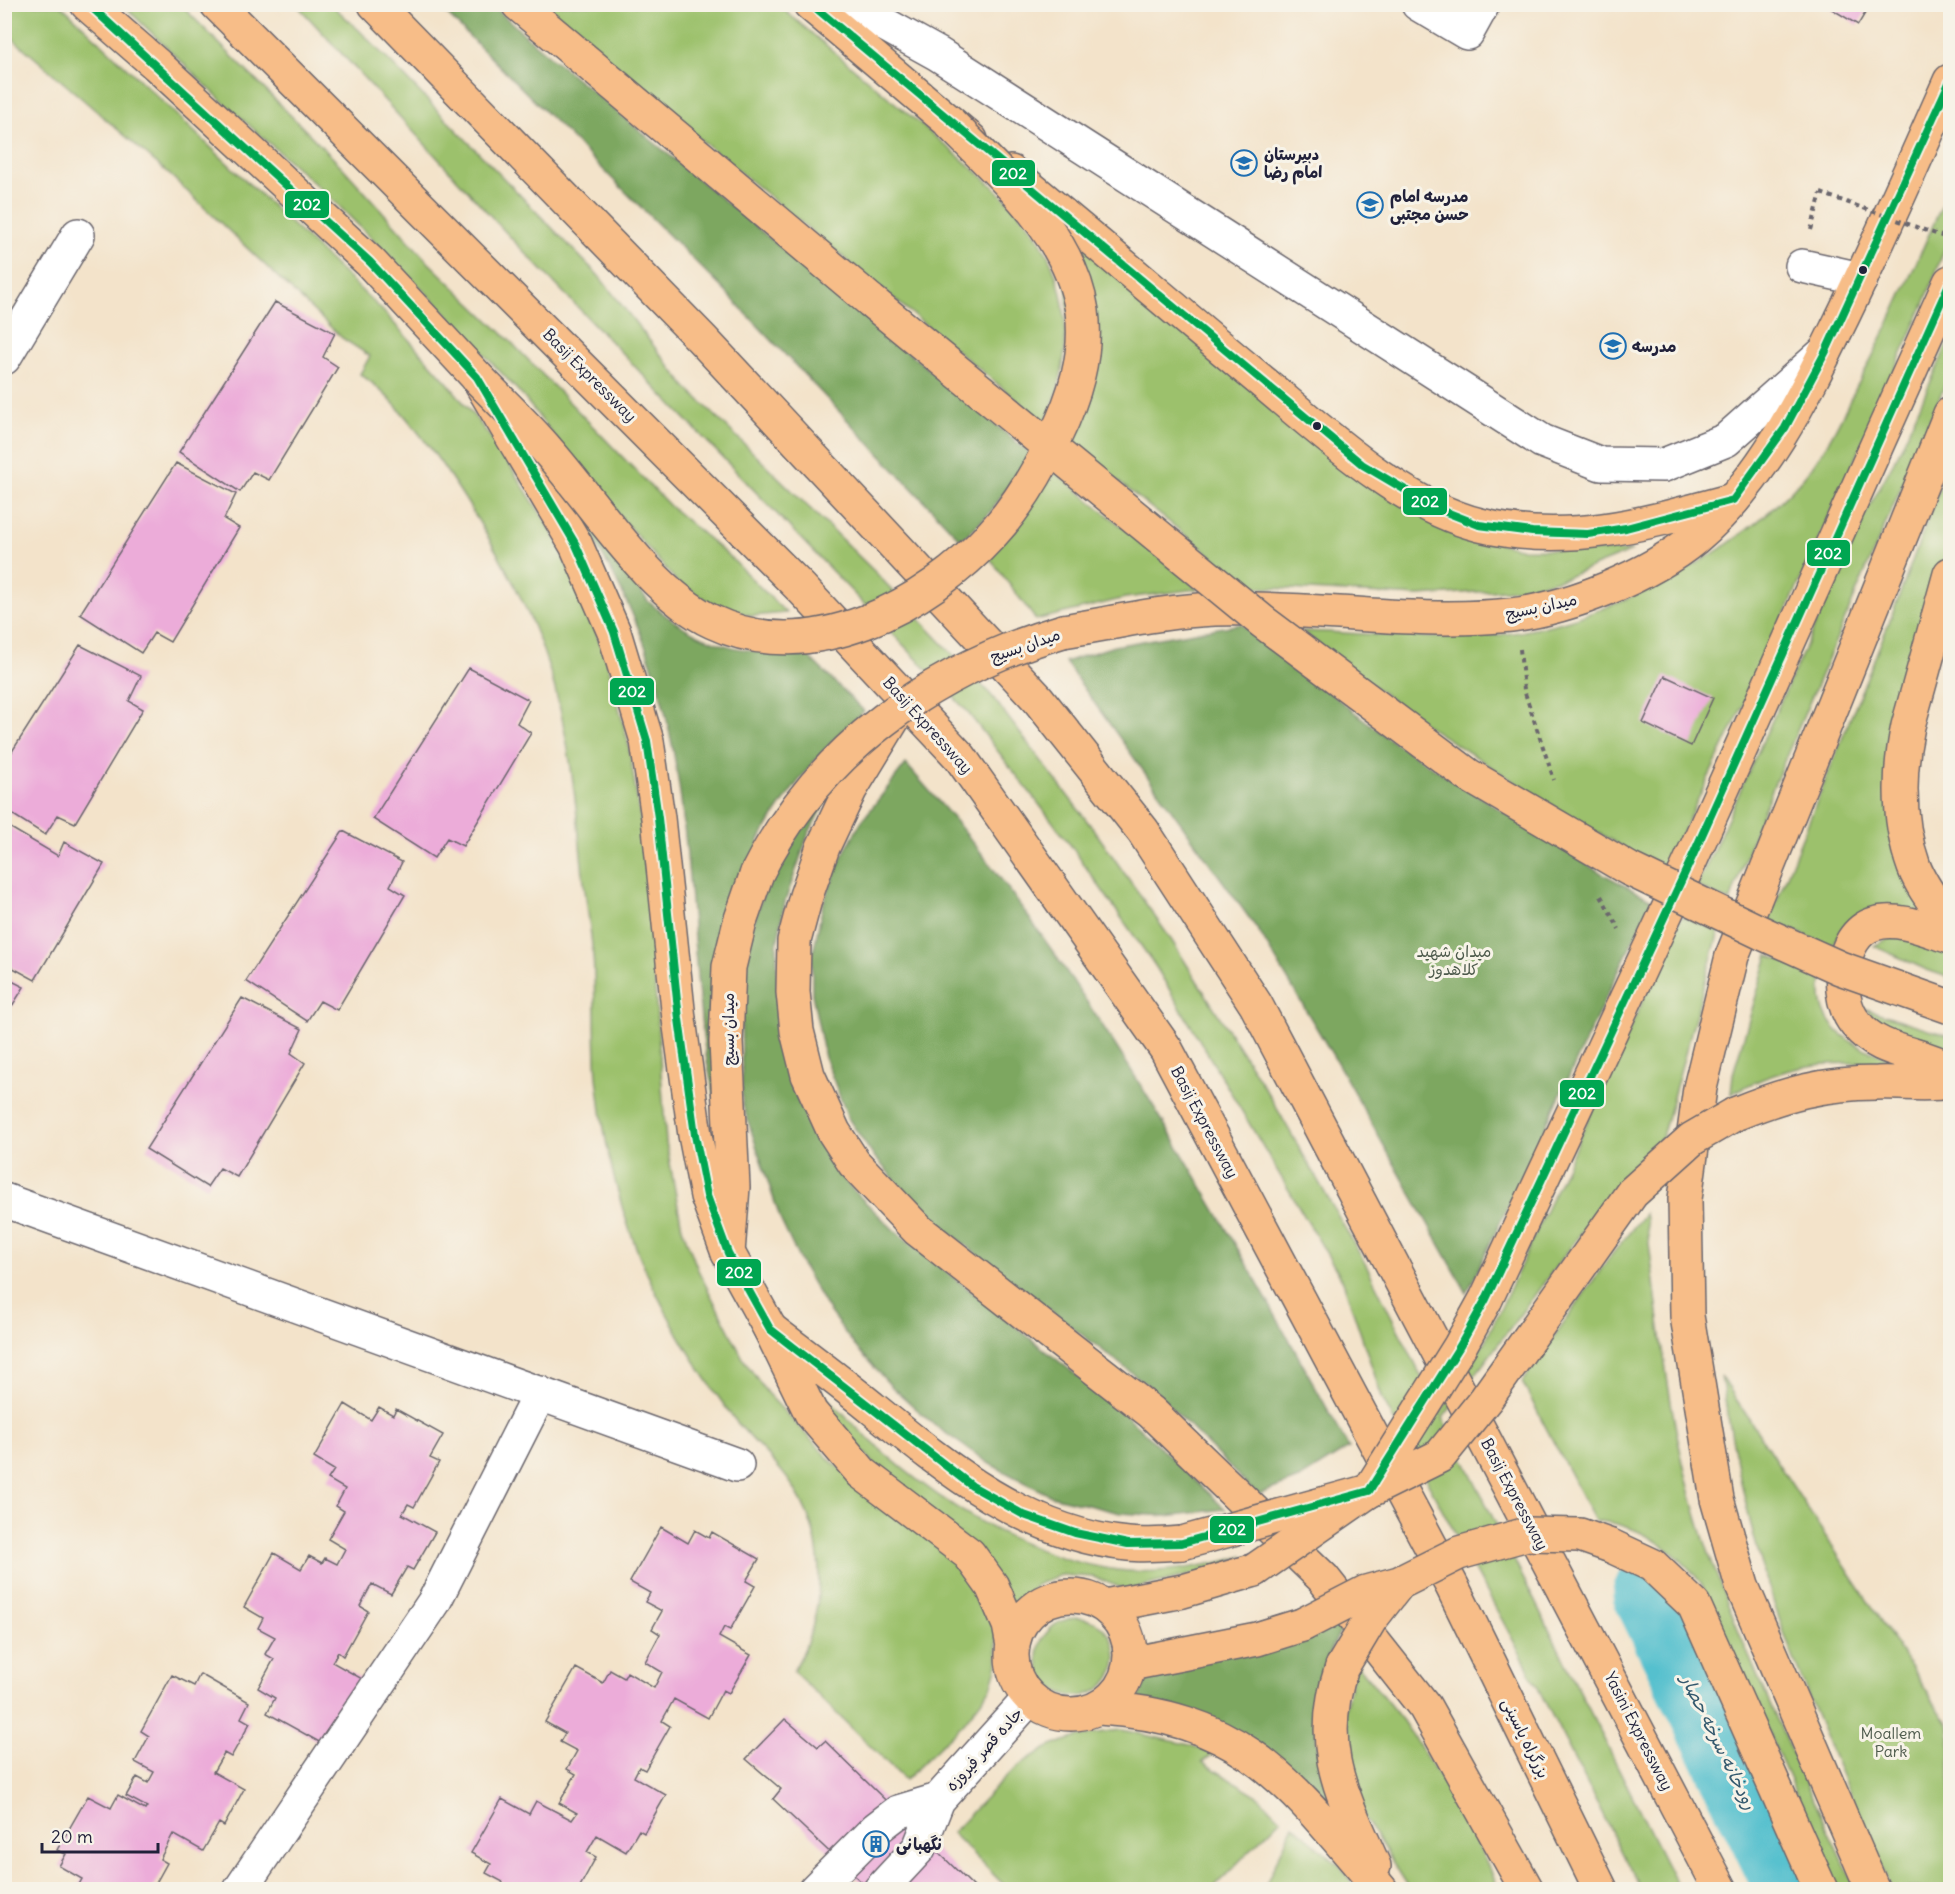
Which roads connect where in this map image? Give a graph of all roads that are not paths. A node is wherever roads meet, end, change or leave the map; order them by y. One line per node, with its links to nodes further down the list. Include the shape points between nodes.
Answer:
1 (87, 4): 17 (main road, via 370,262)
2 (217, 4): 35 (main road, Basij Expressway, via 802,589 960,757 1166,1048)
3 (375, 4): 33 (main road, Basij Expressway, via 702,339 1030,691 1143,831 1256,1005)
4 (518, 4): 24 (main road, bridge, via 871,301 1263,621 1468,776 1629,869 1762,933 1840,968)
5 (810, 4): 10 (main road)
6 (848, 4): 15 (street, via 938,54 1542,441 1601,464 1664,465 1726,440)
7 (1418, 4): 8 (street, via 1467,33)
8 (1483, 4)
9 (1950, 81): 13 (main road, میدان بسیج)
10 (950, 123): 17 (main road, bridge, via 1033,210 1057,244 1077,289 1082,314 1081,369 1071,405 1039,470 994,532 933,585 875,618 821,635 785,639 713,623 667,593 547,449); 19 (main road, via 1363,465 1436,508 1479,525 1588,534)
11 (78, 235): 16 (street)
12 (1802, 266): 13 (street)
13 (1861, 279): 15 (main road, میدان بسیج)
14 (1950, 282): 32 (main road, bridge, via 1689,864 1486,1299)
15 (1826, 351): 19 (main road, میدان بسیج, via 1785,428)
16 (4, 358)
17 (477, 377): 28 (main road, via 576,545 614,632 647,741 695,1135 708,1196)
18 (1950, 414): 50 (main road, via 1732,956 1700,1088 1685,1199 1687,1316 1717,1499 1742,1586)
19 (1733, 500): 21 (main road, میدان بسیج, bridge, via 1695,538 1646,571 1569,602 1513,614 1439,618 1218,609 1176,611 1063,631 1019,644 954,674)
20 (1950, 574): 22 (main road, via 1908,726 1901,802 1915,869)
21 (899, 710): 28 (main road, میدان بسیج, bridge, via 863,735 833,763 776,835 757,873 740,922 729,967 726,1042 733,1187); 46 (main road, via 850,790 823,847 794,941 797,1031 808,1075 834,1132 854,1163 918,1230 1151,1412 1323,1578 1425,1707)
22 (1950, 926)
23 (1950, 937): 25 (main road, via 1911,925 1872,924 1846,956 1841,981 1843,1000 1855,1023 1875,1042)
24 (1950, 1007)
25 (1950, 1069)
26 (1950, 1082): 32 (main road, bridge, via 1819,1087 1781,1095 1735,1114 1692,1139 1632,1193 1486,1399 1440,1456)
27 (4, 1200): 30 (street)
28 (728, 1253): 29 (main road)
29 (770, 1329): 32 (main road, bridge, via 972,1486 1024,1515 1075,1533 1128,1544 1182,1543); 37 (main road, via 811,1413 862,1473 969,1554 986,1574 1009,1625)
30 (540, 1393): 31 (street); 42 (street, via 434,1602)
31 (737, 1465)
32 (1369, 1491): 36 (main road, bridge, via 1255,1570 1183,1592)
33 (1557, 1573): 48 (main road, Yasini Expressway)
34 (1399, 1583): 38 (main road, bridge, via 1366,1593 1302,1625 1257,1639); 45 (main road, bridge, via 1370,1620 1342,1667 1330,1722 1332,1758); 49 (main road, bridge, via 1459,1553 1527,1534 1580,1535 1652,1564 1694,1605)
35 (1452, 1586): 47 (main road, بزرگراه یاسینی)
36 (1105, 1606): 37 (main road, via 1082,1596 1062,1596 1045,1602 1029,1613); 38 (main road, via 1126,1629)
37 (1013, 1647): 39 (main road, via 1012,1665 1018,1683)
38 (1130, 1664): 40 (main road, via 1125,1682)
39 (1030, 1698): 40 (main road, via 1063,1714 1082,1714); 41 (street, جاده قصر فیروزه)
40 (1099, 1708): 45 (main road, via 1125,1709 1191,1724 1239,1746 1299,1794)
41 (938, 1800): 43 (street, via 898,1812); 44 (street, via 919,1848)
42 (240, 1890)
43 (815, 1890)
44 (880, 1890)
45 (1382, 1890)
46 (1527, 1890)
47 (1601, 1890)
48 (1721, 1890)
49 (1821, 1890)
50 (1873, 1890)

